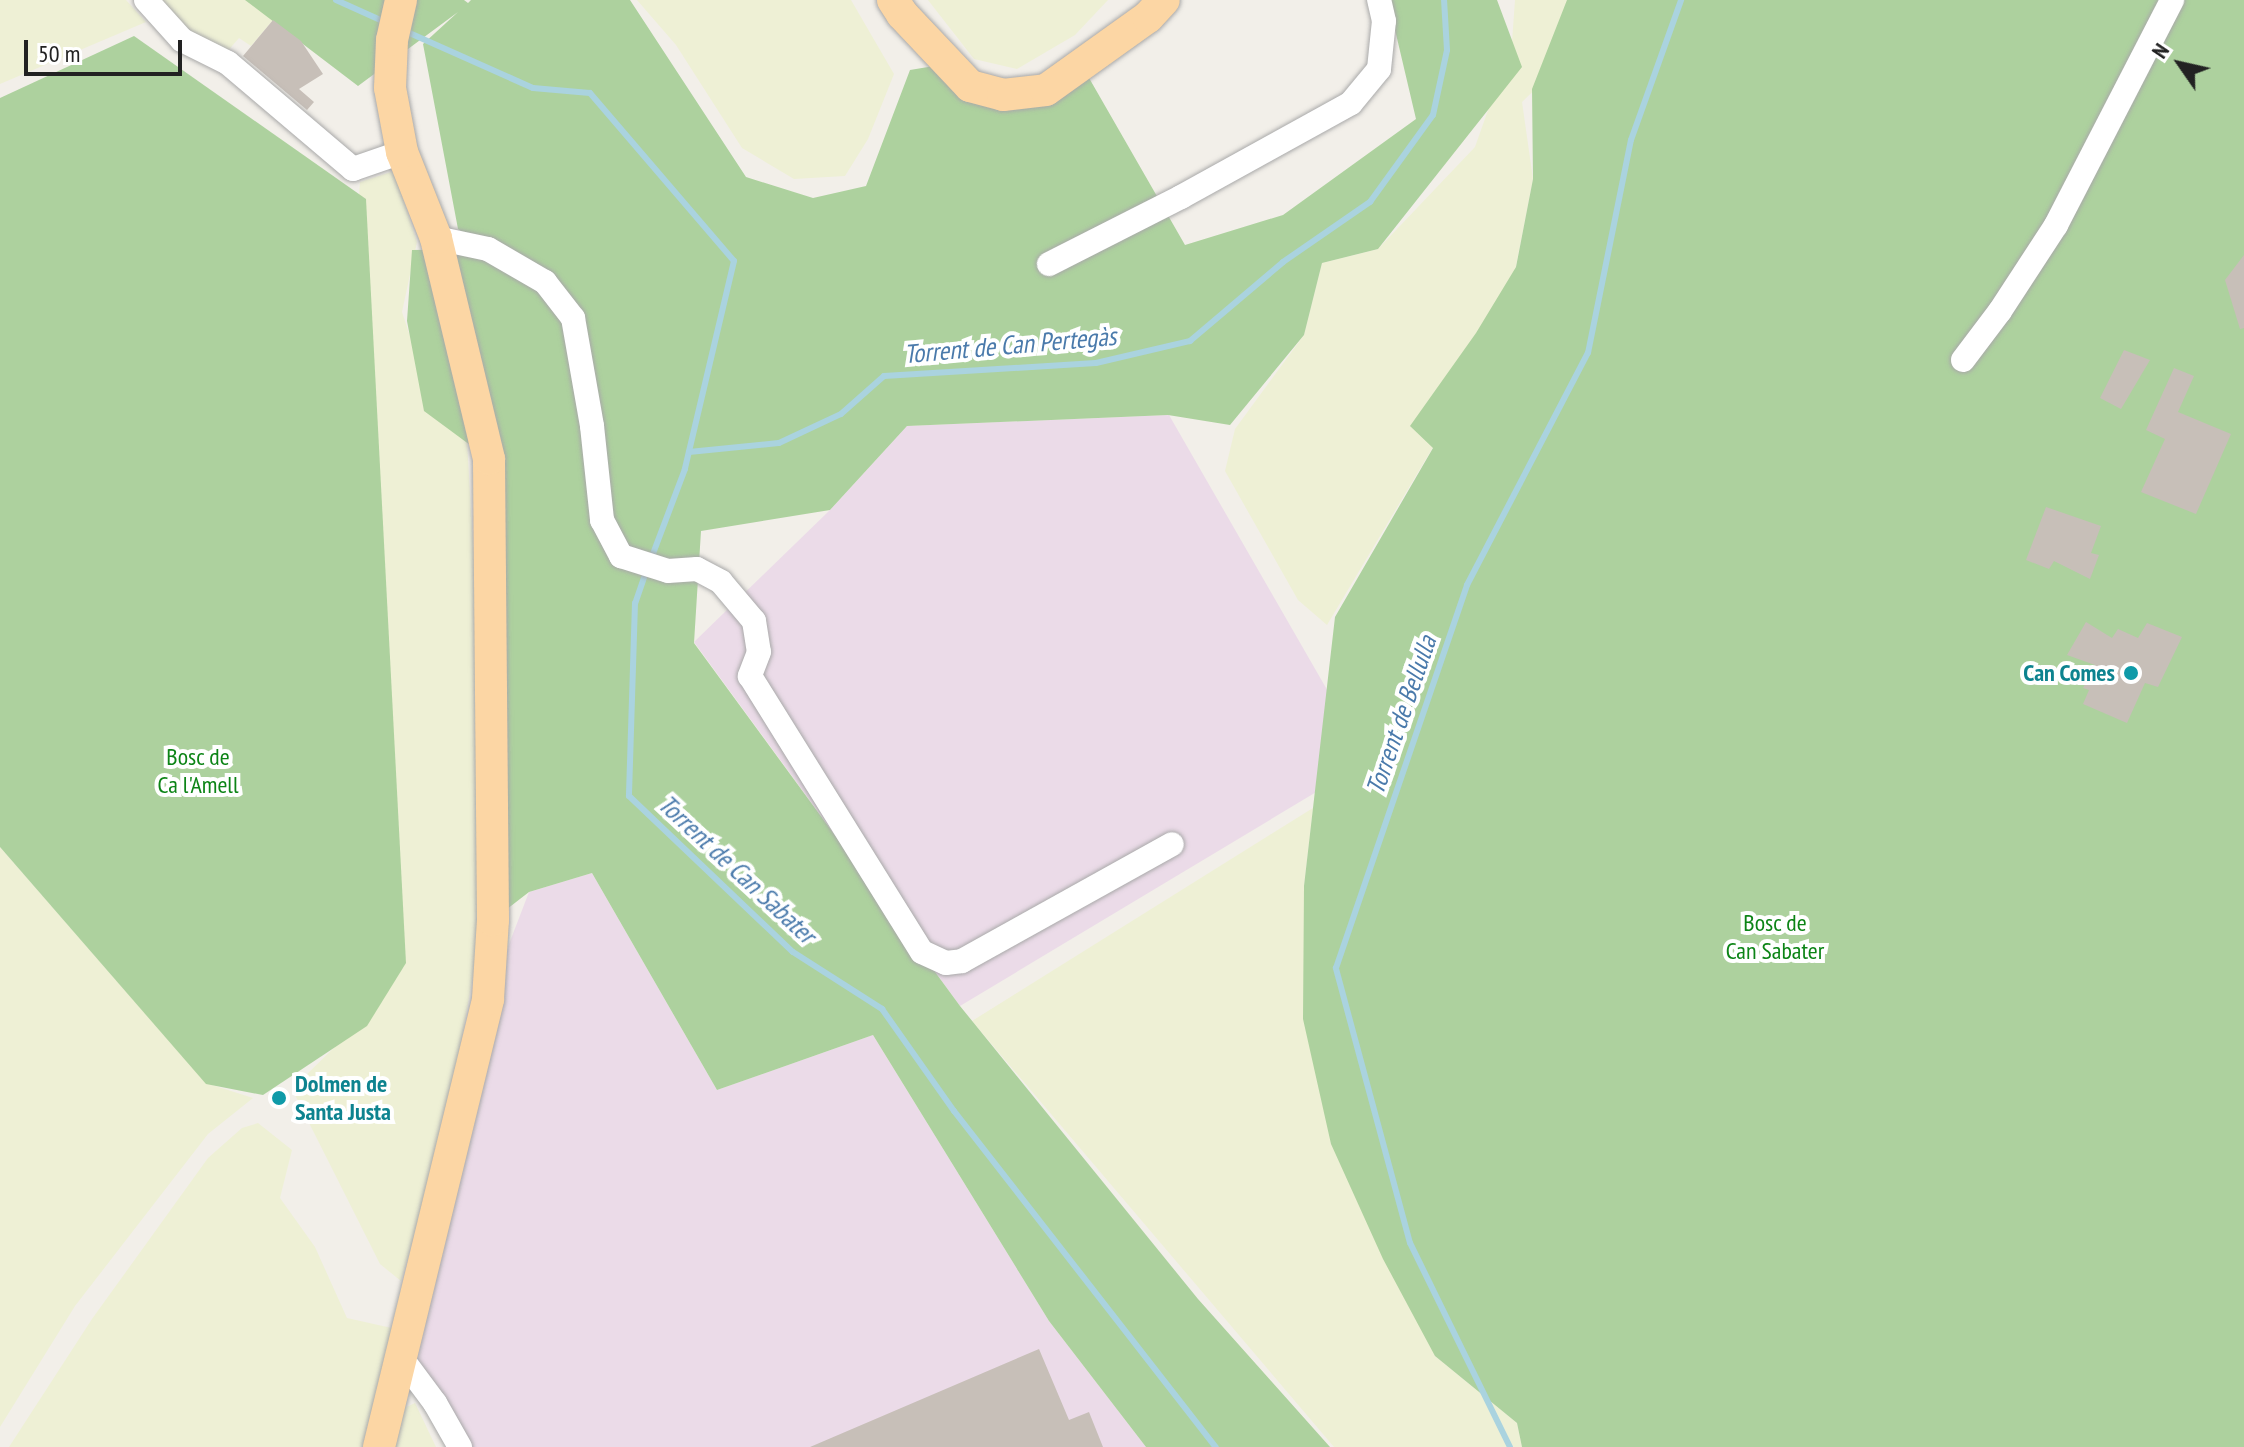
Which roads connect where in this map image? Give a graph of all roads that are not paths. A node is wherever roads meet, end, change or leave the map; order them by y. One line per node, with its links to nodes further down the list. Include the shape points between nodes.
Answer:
1 (146, 0): 7 (street, via 182,40 228,63 353,169)
2 (401, 0): 7 (main road, via 390,88)
3 (893, 0): 4 (main road, via 970,86 1003,95 1046,90)
4 (1164, 0)
5 (1379, 0): 9 (street, via 1384,21 1379,69 1351,103)
6 (2172, 0): 10 (street, via 2056,225)
7 (402, 152): 8 (main road)
8 (436, 238): 11 (street, via 488,249 545,282 573,318 602,520 621,556 668,571 697,569 721,582 754,621 759,652 750,676 922,952 946,963 962,961); 12 (main road, via 489,459 493,920 488,999)
9 (1049, 264)
10 (1963, 360)
11 (1172, 844)
12 (400, 1356): 13 (main road); 14 (street)
13 (379, 1447)
14 (460, 1447)

